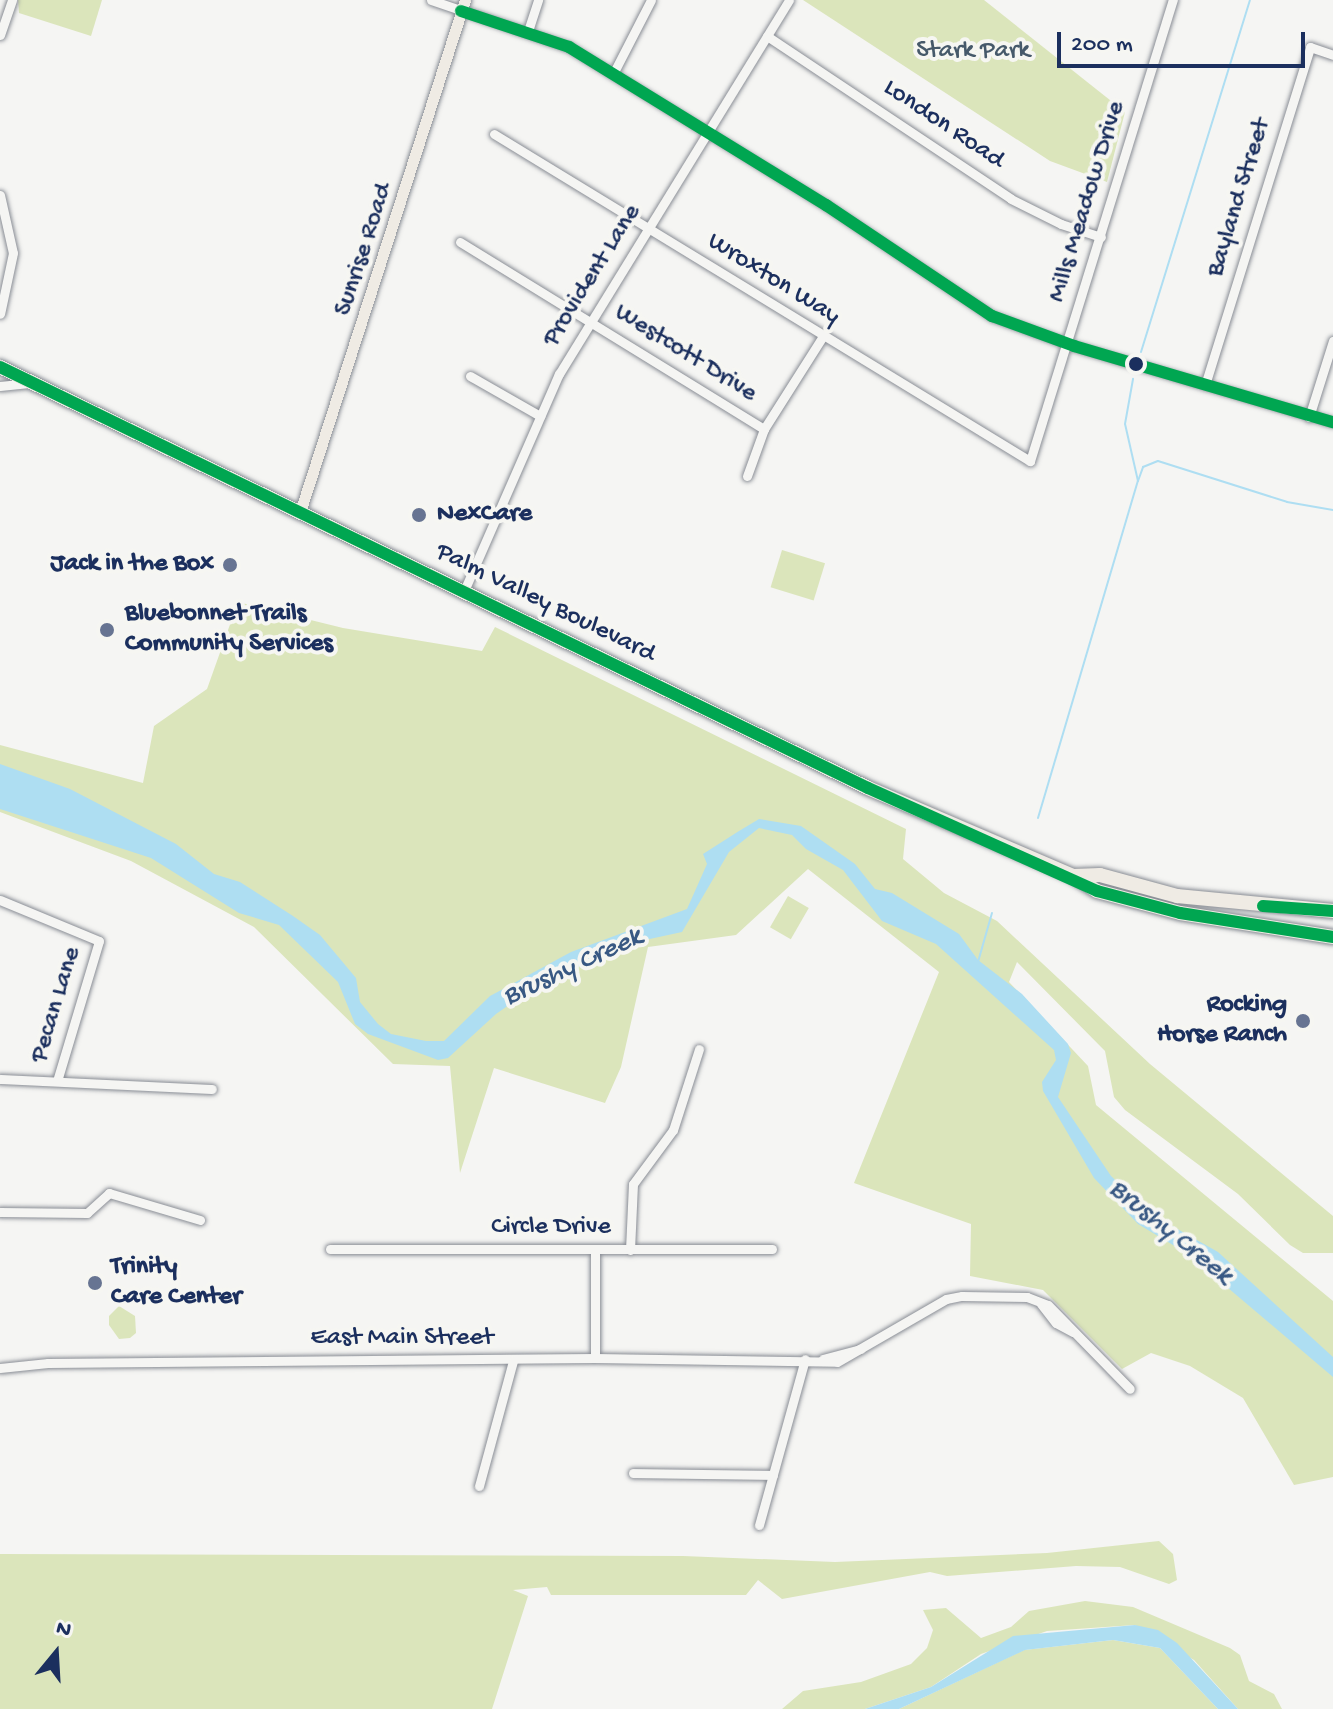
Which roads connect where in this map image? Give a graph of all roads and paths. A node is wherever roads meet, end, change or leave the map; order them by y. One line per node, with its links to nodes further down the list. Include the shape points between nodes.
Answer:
1 (12, 0): 9 (street)
2 (431, 0): 7 (street)
3 (538, 0): 8 (street)
4 (651, 0): 12 (street)
5 (789, 0): 10 (street, Provident Lane)
6 (1173, 0): 17 (street, Mills Meadow Drive)
7 (463, 5): 8 (street); 36 (main road, Sunrise Road)
8 (528, 31): 12 (street, via 569,47)
9 (0, 35)
10 (767, 36): 13 (street, Provident Lane); 17 (street, London Road, via 1011,199)
11 (1333, 55): 28 (street, Bayland Street, via 1310,47)
12 (613, 74): 13 (street)
13 (708, 132): 16 (street, Provident Lane); 24 (street, via 967,302)
14 (494, 134): 16 (street, Wroxton Way)
15 (0, 195): 19 (street, via 13,253)
16 (648, 228): 21 (street, Provident Lane); 22 (street, Wroxton Way)
17 (1101, 237): 24 (street, Mills Meadow Drive)
18 (460, 242): 21 (street, Westcott Drive)
19 (3, 303): 20 (street)
20 (0, 314)
21 (591, 322): 30 (street, Provident Lane); 33 (street, Westcott Drive)
22 (823, 336): 33 (street); 34 (street, Wroxton Way)
23 (1333, 341): 31 (street)
24 (1067, 344): 28 (street); 34 (street, Mills Meadow Drive)
25 (0, 367): 27 (highway, Palm Valley Boulevard)
26 (470, 376): 30 (street)
27 (35, 383): 29 (street); 36 (highway, Palm Valley Boulevard)
28 (1205, 385): 31 (street)
29 (0, 386)
30 (540, 416): 37 (street, Provident Lane)
31 (1309, 417): 32 (street)
32 (1333, 422)
33 (764, 429): 35 (street)
34 (1030, 461)
35 (747, 476)
36 (300, 512): 37 (highway, Palm Valley Boulevard)
37 (464, 591): 38 (highway, Palm Valley Boulevard, via 959,831)
38 (1073, 876): 40 (highway, Palm Valley Boulevard, via 1100,875 1177,896); 42 (highway, Palm Valley Boulevard, via 1131,902)
39 (0, 900): 46 (street, Pecan Lane, via 99,941)
40 (1333, 911)
41 (1333, 918): 42 (highway, via 1304,921)
42 (1296, 932): 43 (highway, Palm Valley Boulevard)
43 (1333, 937)
44 (699, 1049): 53 (street, via 673,1130 633,1184)
45 (0, 1079): 46 (street)
46 (57, 1081): 47 (street)
47 (212, 1089)
48 (0, 1212): 49 (street, via 87,1213 109,1193)
49 (200, 1220)
50 (330, 1249): 52 (street, Circle Drive)
51 (772, 1249): 53 (street, Circle Drive)
52 (595, 1250): 53 (street, Circle Drive); 54 (street)
53 (630, 1250)
54 (595, 1358): 55 (street, East Main Street); 56 (street, East Main Street)
55 (805, 1359): 58 (street, East Main Street, via 837,1362 953,1297 1027,1297 1073,1332); 60 (street)
56 (513, 1361): 57 (street, East Main Street, via 48,1363); 61 (street)
57 (0, 1368)
58 (1130, 1389)
59 (633, 1473): 60 (street)
60 (773, 1475): 62 (street)
61 (479, 1486)
62 (759, 1525)

